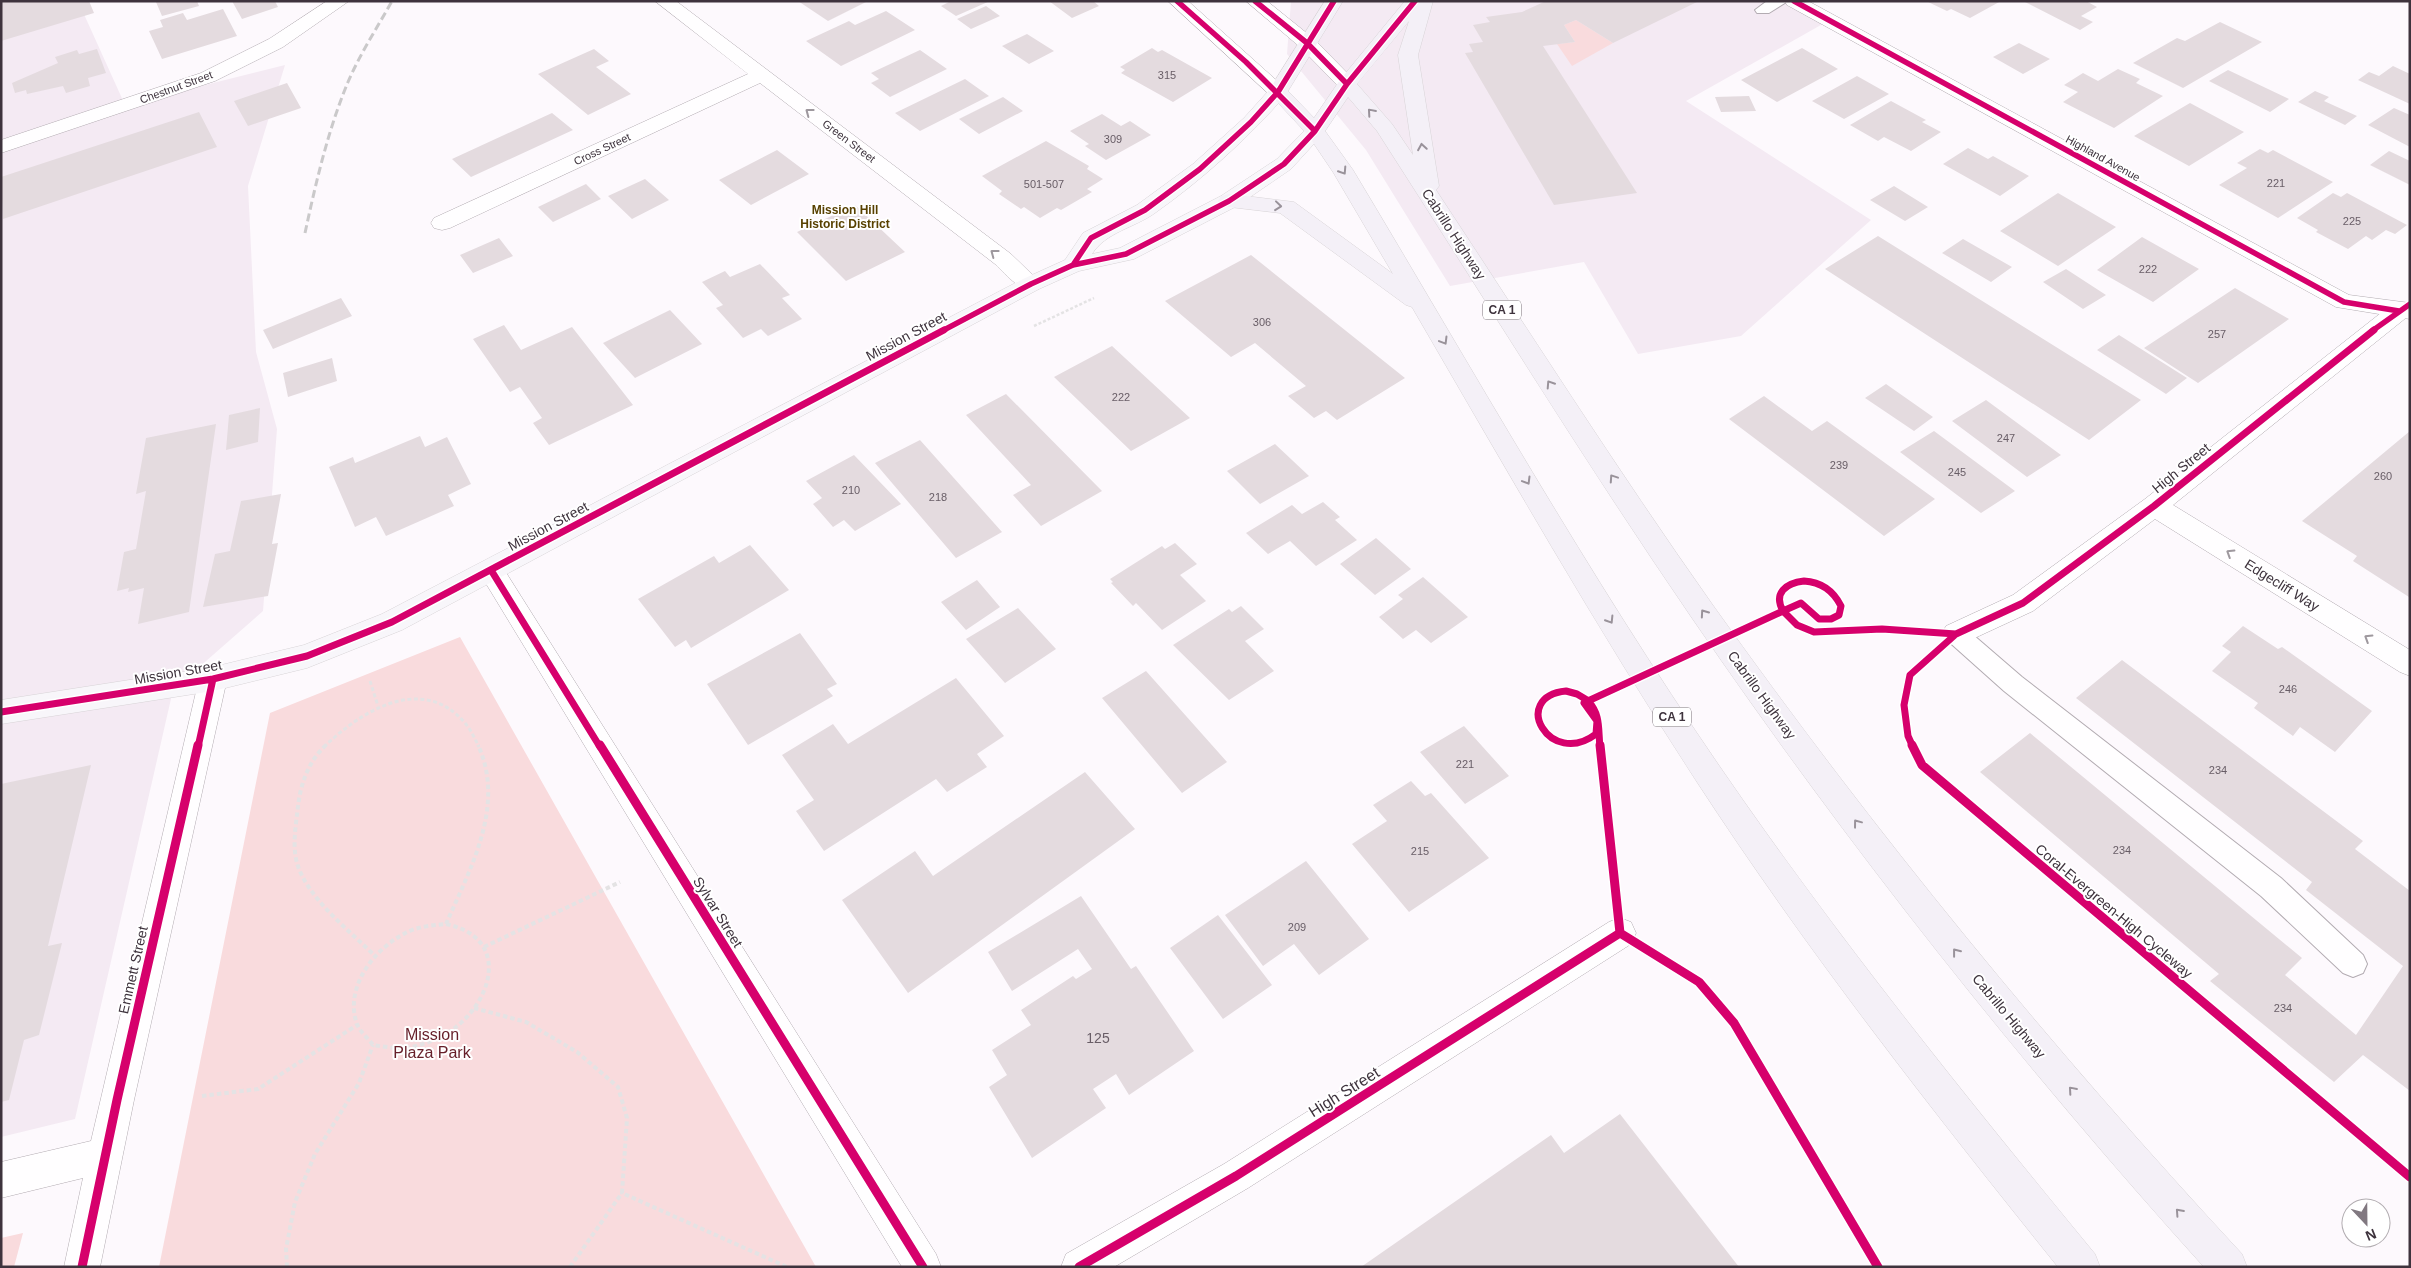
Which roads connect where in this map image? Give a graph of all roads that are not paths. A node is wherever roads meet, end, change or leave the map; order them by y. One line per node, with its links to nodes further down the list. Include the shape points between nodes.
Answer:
1 (340, 1): 16 (street, Chestnut Street, via 276,43 208,76)
2 (664, 1): 12 (street, Green Street)
3 (1177, 1): 14 (street)
4 (1255, 1): 11 (street)
5 (1334, 1): 11 (highway)
6 (1415, 1): 13 (highway, Mission Street)
7 (1424, 1): 17 (highway, CA 1, one-way to 7, via 1408,55)
8 (1780, 1): 10 (lane)
9 (1794, 1): 23 (street, Highland Avenue, via 2344,302)
10 (1763, 10)
11 (1307, 44): 13 (street); 14 (highway)
12 (762, 76): 19 (street, Cross Street); 21 (street, Green Street, one-way to 12, via 1003,259)
13 (1347, 84): 15 (highway, Mission Street); 17 (highway, Cabrillo Highway / CA 1, one-way to 13, via 1385,128)
14 (1278, 92): 15 (highway, CA 1); 20 (main road, via 1200,169 1145,210 1091,238)
15 (1315, 131): 18 (main road, Mission Street, via 1284,164); 22 (highway, CA 1, one-way to 22, via 1343,170)
16 (1, 147)
17 (1429, 195): 38 (highway, Cabrillo Highway / CA 1, one-way to 17, via 2007,1014 1823,778 1635,512)
18 (1229, 201): 20 (main road, Mission Street, via 1126,254); 22 (highway, one-way to 22, via 1286,207)
19 (442, 223)
20 (1073, 265): 21 (main road, Mission Street)
21 (1031, 284): 25 (main road, Mission Street)
22 (1425, 308): 37 (highway, CA 1, one-way to 37, via 1594,595 1710,776 1868,996)
23 (2406, 309): 24 (street, High Street)
24 (2154, 506): 26 (street, High Street, via 2023,603); 27 (street, Edgecliff Way, one-way to 24)
25 (491, 570): 28 (main road, Mission Street, via 392,622 315,653); 35 (street, Sylvar Street)
26 (1956, 634): 31 (lane, via 2013,684 2271,887)
27 (2410, 664)
28 (213, 679): 29 (main road, Mission Street); 32 (street, Emmett Street)
29 (1, 712)
30 (1620, 933): 36 (street, High Street, via 1236,1176)
31 (2353, 964)
32 (107, 1155): 33 (street); 34 (street, Emmett Street)
33 (1, 1180)
34 (82, 1267)
35 (923, 1267)
36 (1079, 1267)
37 (2082, 1267)
38 (2229, 1267)

